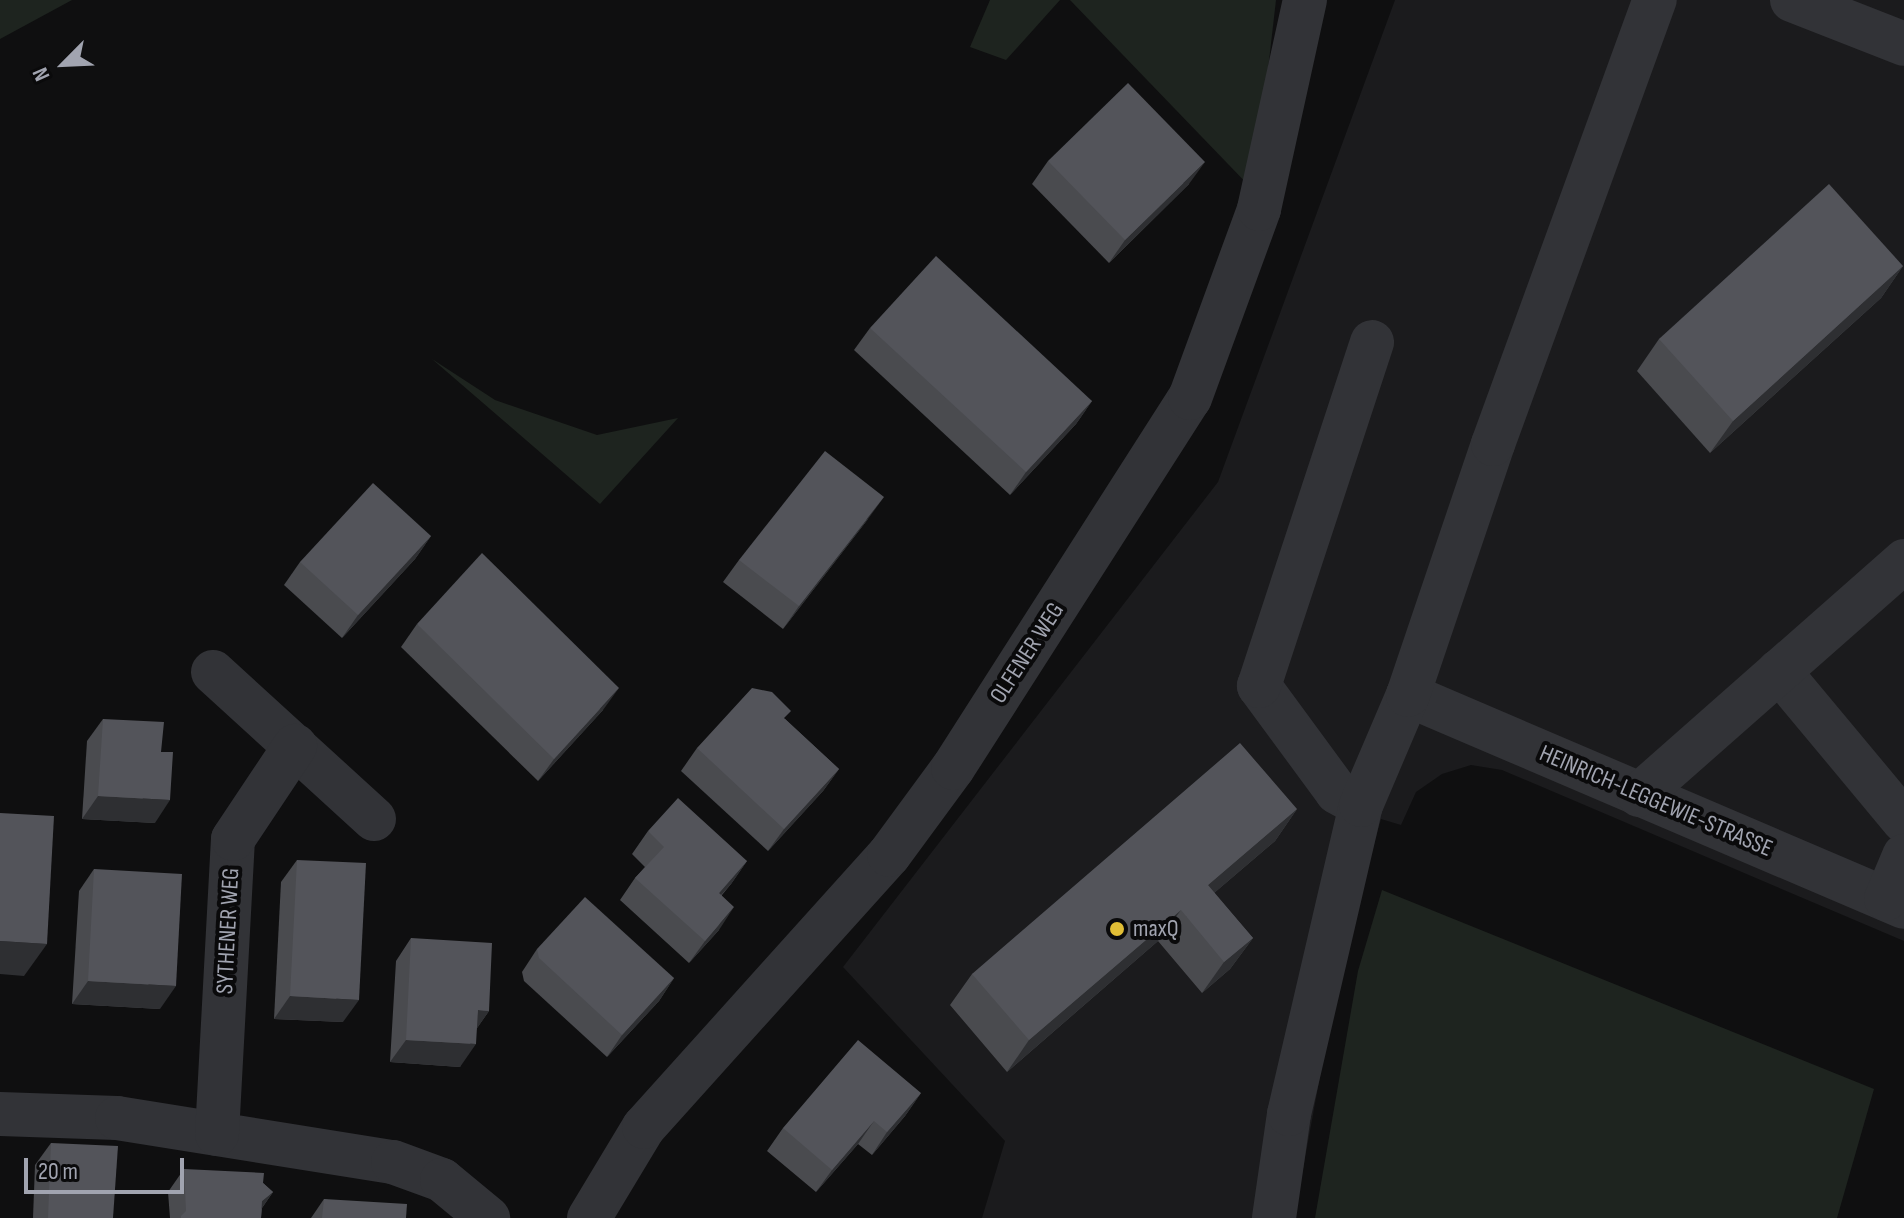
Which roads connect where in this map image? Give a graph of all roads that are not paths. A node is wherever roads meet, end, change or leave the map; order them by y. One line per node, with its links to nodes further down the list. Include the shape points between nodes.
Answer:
1 (1305, 0): 20 (street, OLFENER WEG, via 1259,209 1190,398 953,768 889,855 644,1127)
2 (1655, 0): 9 (street)
3 (1792, 0): 4 (street)
4 (1904, 44)
5 (1372, 342): 12 (street, via 1259,686 1337,792)
6 (1904, 561): 7 (street)
7 (1779, 671): 11 (street); 14 (street)
8 (213, 672): 10 (street)
9 (1408, 695): 11 (street, HEINRICH-LEGGEWIE-STRASSE); 12 (street)
10 (295, 746): 13 (street); 18 (street, SYTHENER WEG, via 233,839)
11 (1639, 795): 16 (street, HEINRICH-LEGGEWIE-STRASSE)
12 (1361, 805): 21 (street, via 1289,1114)
13 (374, 819)
14 (1904, 821)
15 (1904, 856): 16 (street)
16 (1895, 903)
17 (0, 1114): 18 (street, via 117,1118)
18 (217, 1134): 19 (street, via 418,1167)
19 (488, 1218)
20 (589, 1218)
21 (1274, 1218)

